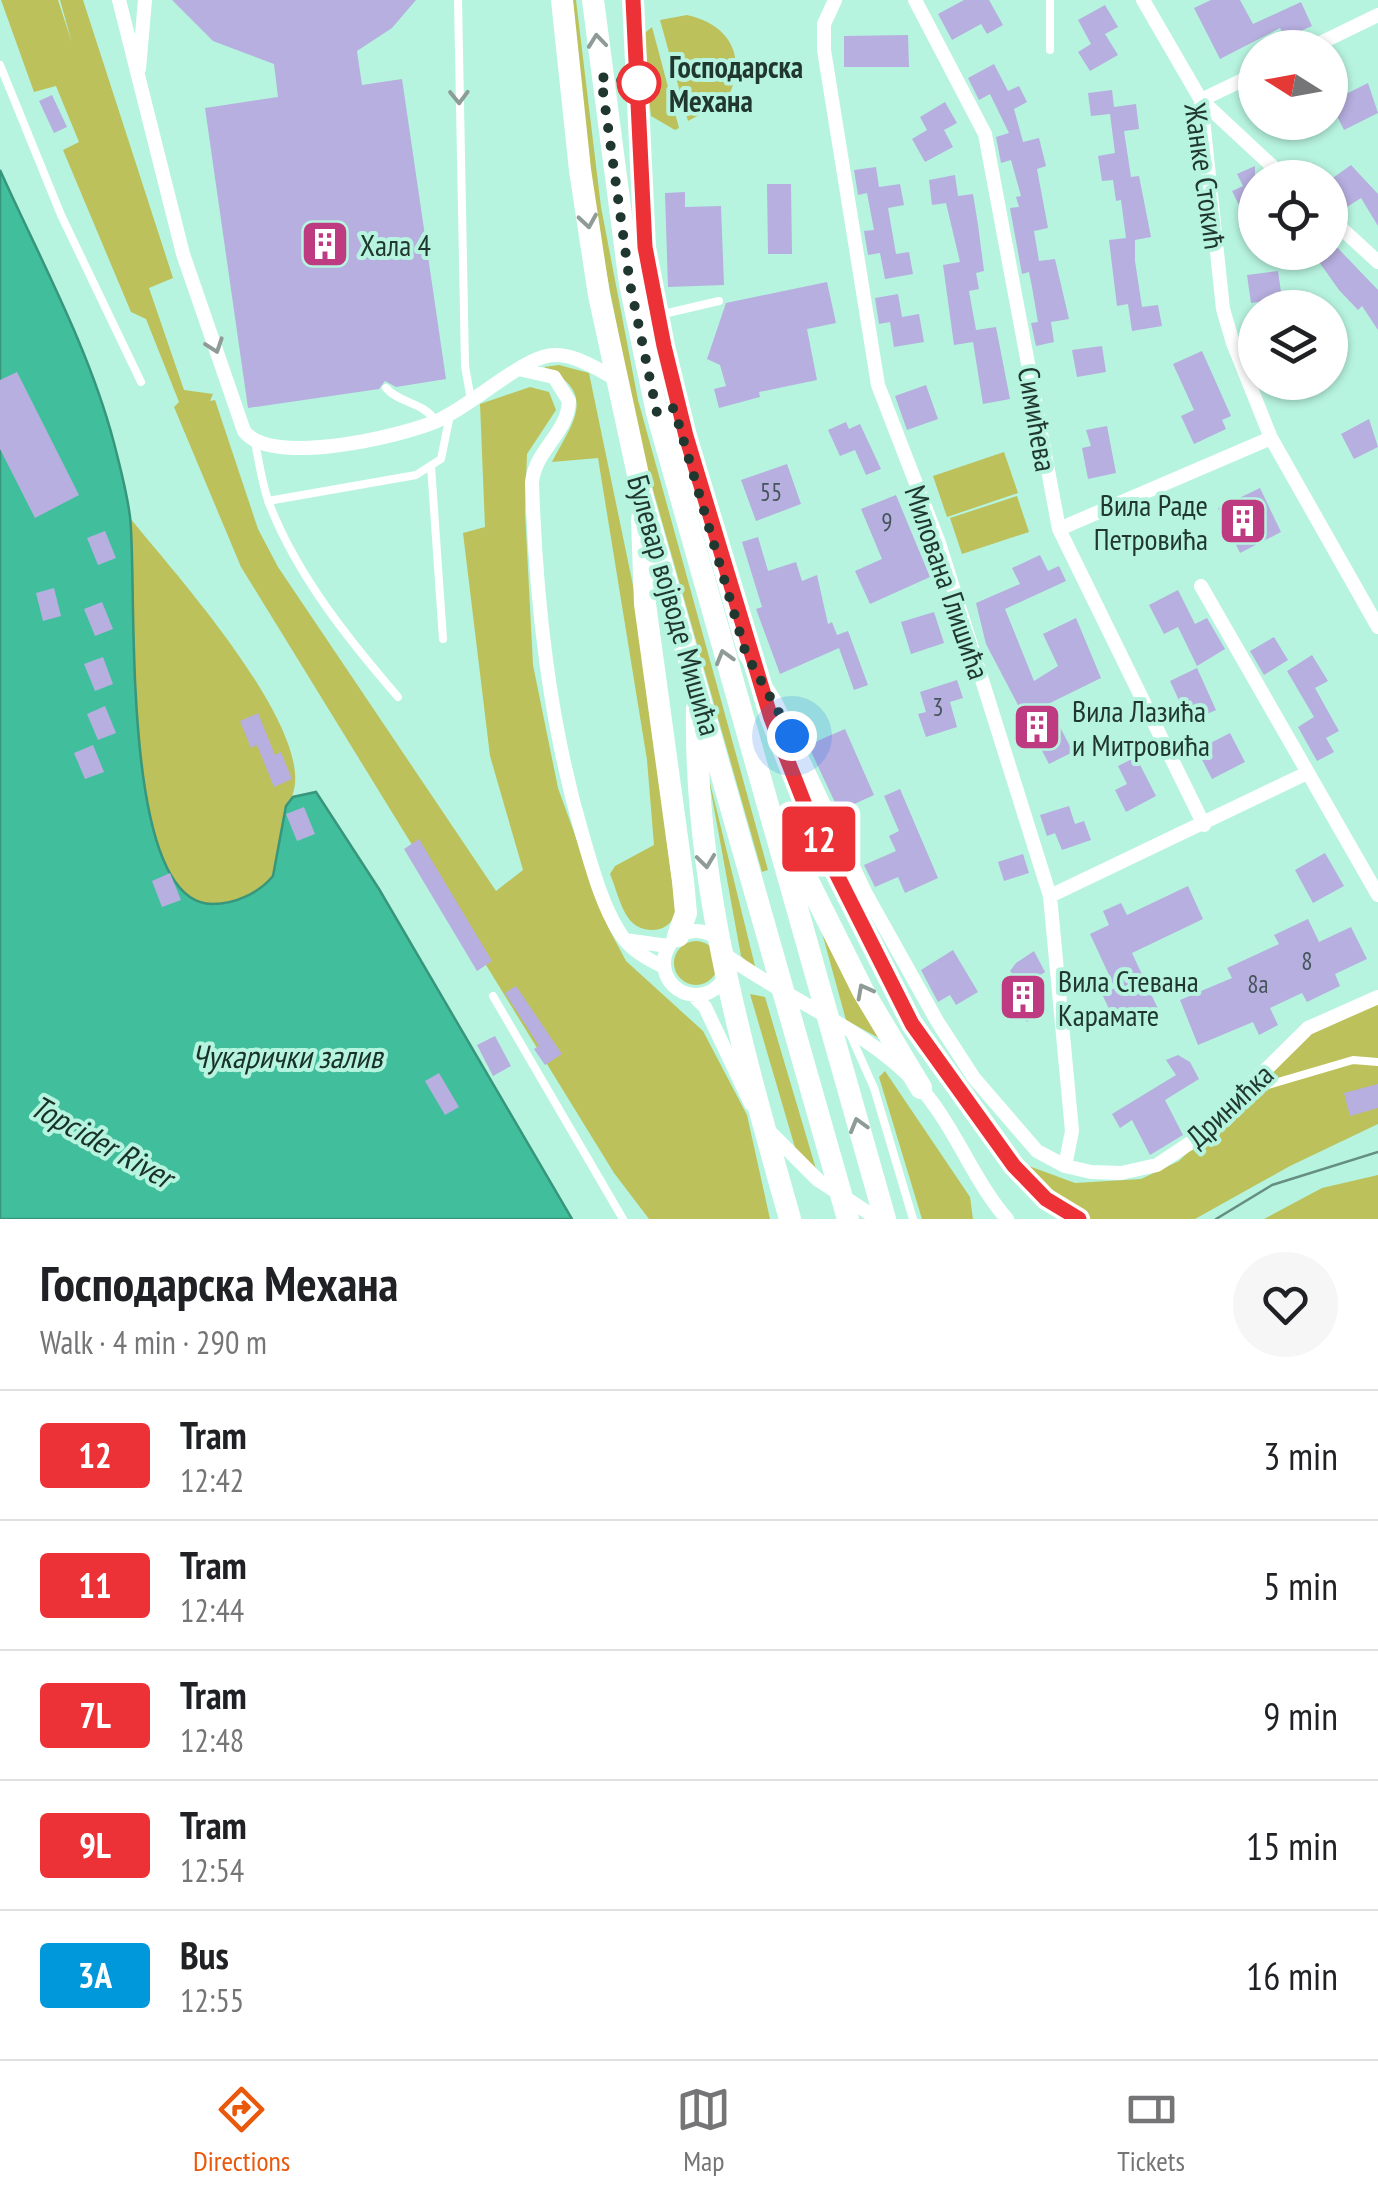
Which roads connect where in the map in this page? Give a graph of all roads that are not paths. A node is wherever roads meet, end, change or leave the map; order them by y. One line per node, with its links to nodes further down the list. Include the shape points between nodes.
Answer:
1 (120, 0): 14 (street)
2 (145, 0): 14 (street)
3 (458, 0): 26 (lane, one-way to 26)
4 (562, 0): 23 (main road, Булевар војводе Мишића, one-way to 23, via 580,170)
5 (593, 0): 21 (main road, Булевар војводе Мишића, one-way to 5)
6 (835, 0): 43 (street, Милована Глишића, via 824,24 824,50 878,384 939,543)
7 (915, 0): 34 (street, Симићева, via 985,134)
8 (1050, 0): 12 (lane)
9 (1144, 0): 16 (street, Жанке Стокић)
10 (1378, 15): 11 (street)
11 (1347, 30)
12 (1050, 50)
13 (0, 65): 24 (lane)
14 (139, 70): 30 (street, one-way to 30, via 183,254 244,431)
15 (1238, 82): 16 (street)
16 (1200, 100): 17 (street); 29 (street, Жанке Стокић, via 1223,309)
17 (1266, 160)
18 (1348, 234): 19 (street)
19 (1378, 262)
20 (719, 302): 21 (lane)
21 (637, 320): 27 (main road, Булевар војводе Мишића)
22 (523, 370): 23 (street, via 554,356 582,361); 26 (street); 45 (street, via 554,378 569,401 532,471 546,667 581,829)
23 (616, 379): 32 (main road, Булевар војводе Мишића)
24 (140, 382)
25 (386, 388): 28 (lane)
26 (471, 402): 28 (street)
27 (657, 413): 40 (main road, Булевар војводе Мишића, one-way to 27); 58 (street, Булевар војводе Мишића, via 674,408 746,654 888,936 974,1078 1024,1139)
28 (443, 417): 30 (street, via 385,436 302,448); 31 (lane, via 446,449)
29 (1271, 438): 34 (street); 36 (street, Жанке Стокић)
30 (255, 442): 33 (lane)
31 (430, 466): 33 (lane, via 416,475); 37 (lane)
32 (642, 498): 38 (main road, Булевар војводе Мишића); 46 (main road, via 640,554 686,913)
33 (268, 501): 39 (lane, via 338,623)
34 (1060, 529): 42 (street, Симићева)
35 (1201, 586): 41 (street)
36 (1378, 628)
37 (443, 639)
38 (698, 686): 59 (main road, Булевар војводе Мишића); 62 (main road, one-way to 62, via 696,764 724,972)
39 (398, 697)
40 (750, 750): 56 (main road, one-way to 40, via 814,897); 63 (main road, Булевар војводе Мишића, one-way to 40)
41 (1307, 773): 42 (street); 44 (street)
42 (1204, 824): 43 (street)
43 (1050, 896): 58 (street, Милована Глишића, via 1072,1131)
44 (1378, 896)
45 (624, 940): 46 (street); 48 (street)
46 (673, 941): 47 (street, via 695,930 712,935); 48 (street)
47 (728, 956): 49 (street); 50 (street)
48 (664, 967): 51 (street, via 671,983)
49 (765, 984): 50 (street); 54 (street)
50 (718, 986): 51 (street)
51 (693, 995): 63 (street, Булевар војводе Мишића, via 705,1007 744,1093 786,1153 838,1196)
52 (493, 996): 61 (lane)
53 (1378, 997): 57 (street, Дринићка, via 1308,1028)
54 (849, 1032): 56 (street); 64 (lane, via 874,1088)
55 (1378, 1062): 57 (lane, via 1353,1060)
56 (921, 1088): 60 (street)
57 (1247, 1091): 58 (street, Дринићка, via 1157,1165 1121,1174)
58 (1065, 1166)
59 (845, 1210)
60 (998, 1216)
61 (623, 1219)
62 (790, 1219)
63 (882, 1219)
64 (913, 1219)

